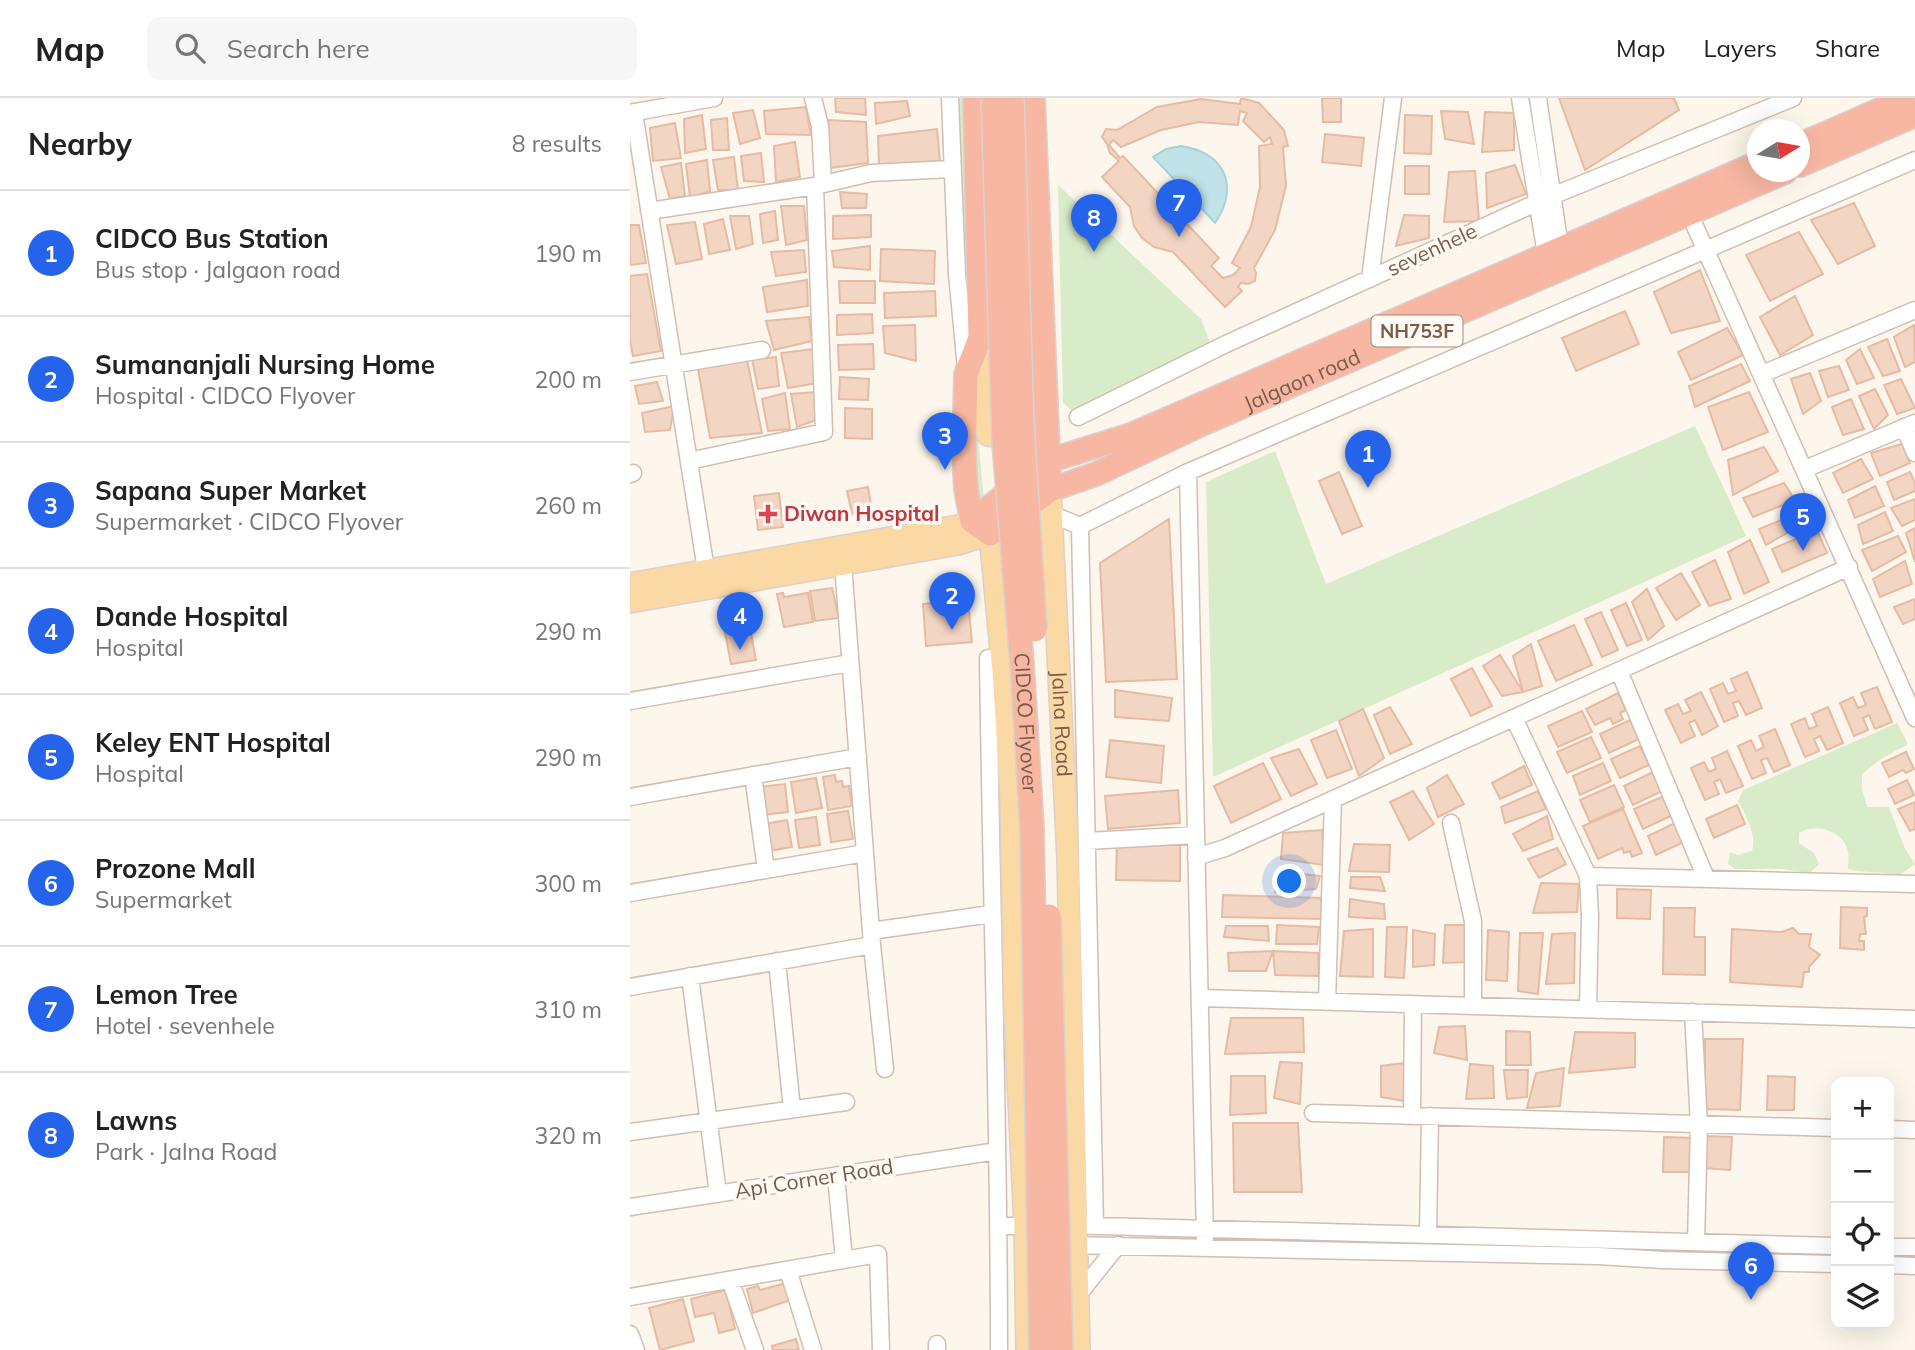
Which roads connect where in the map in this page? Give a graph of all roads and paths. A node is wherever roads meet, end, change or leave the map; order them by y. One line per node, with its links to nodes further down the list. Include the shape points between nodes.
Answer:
1 (714, 98): 13 (street)
2 (813, 98): 21 (street, via 820,126)
3 (950, 98): 18 (street)
4 (975, 98): 30 (highway)
5 (993, 98): 127 (highway, CIDCO Flyover, bridge, via 1004,442 1032,830)
6 (1012, 98): 128 (highway, CIDCO Flyover, bridge, via 1022,425 1045,793)
7 (1033, 98): 37 (highway, Jalna Road)
8 (1393, 98): 28 (street)
9 (1520, 98): 23 (street)
10 (1538, 98): 22 (street)
11 (1793, 98): 22 (street, sevenhele)
12 (1907, 98): 15 (highway)
13 (632, 113): 25 (street)
14 (1915, 115): 17 (highway)
15 (1810, 141)
16 (1915, 160): 26 (street)
17 (1810, 161)
18 (951, 169): 21 (street, via 871,173); 34 (street)
19 (1747, 169): 24 (highway, Jalgaon road / NH753F)
20 (1755, 182): 24 (highway, Jalgaon road / NH753F)
21 (819, 185): 25 (street); 40 (street, via 824,432)
22 (1553, 195): 23 (street, sevenhele); 27 (street)
23 (1536, 203): 27 (street); 28 (street, sevenhele)
24 (1685, 205): 26 (street); 27 (highway, Jalgaon road / NH753F); 44 (highway, Jalgaon road / NH753F, via 1096,474)
25 (649, 211): 32 (street)
26 (1705, 250): 35 (street); 43 (street)
27 (1553, 251): 41 (highway, Jalgaon road / NH753F, via 1131,435)
28 (1370, 279): 36 (street, sevenhele)
29 (1915, 310): 35 (street)
30 (980, 338): 34 (highway); 37 (main road, via 981,403 988,435 999,438 1031,433 1041,429)
31 (762, 350): 32 (street)
32 (673, 364): 33 (street); 40 (street)
33 (630, 372)
34 (966, 374): 47 (highway, via 966,490)
35 (1762, 374): 42 (street)
36 (1078, 416)
37 (1046, 420): 41 (highway, Jalna Road)
38 (1909, 425): 39 (street); 42 (street)
39 (1915, 453)
40 (689, 461): 50 (street)
41 (1048, 461): 44 (highway, Jalna Road); 47 (highway)
42 (1805, 469): 49 (street)
43 (1188, 472): 46 (street); 64 (street)
44 (1050, 490): 45 (main road, Jalna Road); 47 (highway, Jalgaon road)
45 (1051, 514): 46 (street); 103 (main road, Jalna Road)
46 (1080, 526): 65 (street)
47 (981, 527): 48 (main road, via 958,544); 50 (main road, via 958,526); 105 (main road, via 1003,671 1011,797)
48 (843, 564): 52 (main road); 54 (street)
49 (1849, 567): 55 (street); 58 (street)
50 (706, 570): 51 (main road)
51 (630, 584)
52 (630, 602)
53 (988, 658): 73 (street)
54 (850, 663): 56 (street); 59 (street)
55 (1619, 671): 57 (street); 70 (street)
56 (630, 701)
57 (1514, 718): 62 (street); 69 (street)
58 (1915, 718)
59 (858, 757): 60 (street); 66 (street)
60 (753, 775): 61 (street); 68 (street)
61 (630, 797)
62 (1333, 799): 67 (street); 79 (street)
63 (1451, 823): 81 (street, via 1473,921)
64 (1196, 835): 65 (street); 67 (street)
65 (1087, 841): 103 (street)
66 (865, 853): 68 (street); 74 (street)
67 (1196, 857): 78 (street)
68 (766, 870): 72 (street)
69 (1588, 876): 70 (street); 82 (street)
70 (1706, 878): 71 (street)
71 (1915, 884)
72 (630, 893)
73 (991, 914): 74 (street); 97 (street)
74 (872, 938): 75 (street); 85 (street)
75 (777, 961): 76 (street); 87 (street)
76 (690, 976): 77 (street); 91 (street)
77 (630, 987)
78 (1200, 998): 79 (street); 102 (street)
79 (1327, 1002): 80 (street)
80 (1413, 1004): 81 (street); 89 (street)
81 (1473, 1006): 82 (street)
82 (1588, 1009): 83 (street)
83 (1693, 1012): 84 (street); 92 (street)
84 (1915, 1019)
85 (885, 1069)
86 (846, 1102): 87 (street)
87 (792, 1109): 91 (street)
88 (1313, 1113): 89 (street)
89 (1412, 1116): 90 (street)
90 (1430, 1116): 92 (street); 104 (street)
91 (708, 1121): 96 (street); 99 (street)
92 (1699, 1125): 93 (street); 106 (street)
93 (1831, 1128)
94 (1894, 1129): 95 (street)
95 (1915, 1130)
96 (630, 1132)
97 (997, 1151): 98 (street, Api Corner Road); 101 (street)
98 (836, 1175): 99 (street, Api Corner Road); 112 (street)
99 (718, 1194): 100 (street, Api Corner Road)
100 (630, 1207)
101 (999, 1226): 105 (street); 125 (street)
102 (1205, 1228): 103 (street); 104 (street); 111 (street)
103 (1083, 1232): 105 (street); 107 (street); 118 (main road, Jalna Road)
104 (1428, 1234): 106 (street)
105 (1025, 1236): 126 (main road)
106 (1696, 1242): 108 (street)
107 (1118, 1245): 111 (street); 118 (street)
108 (1831, 1245)
109 (1894, 1247): 110 (street)
110 (1915, 1247)
111 (1205, 1248): 113 (street)
112 (844, 1261): 116 (street); 124 (street, via 878,1254)
113 (1831, 1264)
114 (1894, 1265): 115 (street)
115 (1915, 1266)
116 (788, 1270): 117 (street); 123 (street)
117 (730, 1280): 119 (street); 122 (street)
118 (1078, 1295): 129 (main road, Jalna Road)
119 (630, 1297)
120 (630, 1334): 121 (street)
121 (636, 1350)
122 (755, 1350)
123 (813, 1350)
124 (881, 1350)
125 (999, 1350)
126 (1027, 1350)
127 (1041, 1350)
128 (1061, 1350)
129 (1079, 1350)

